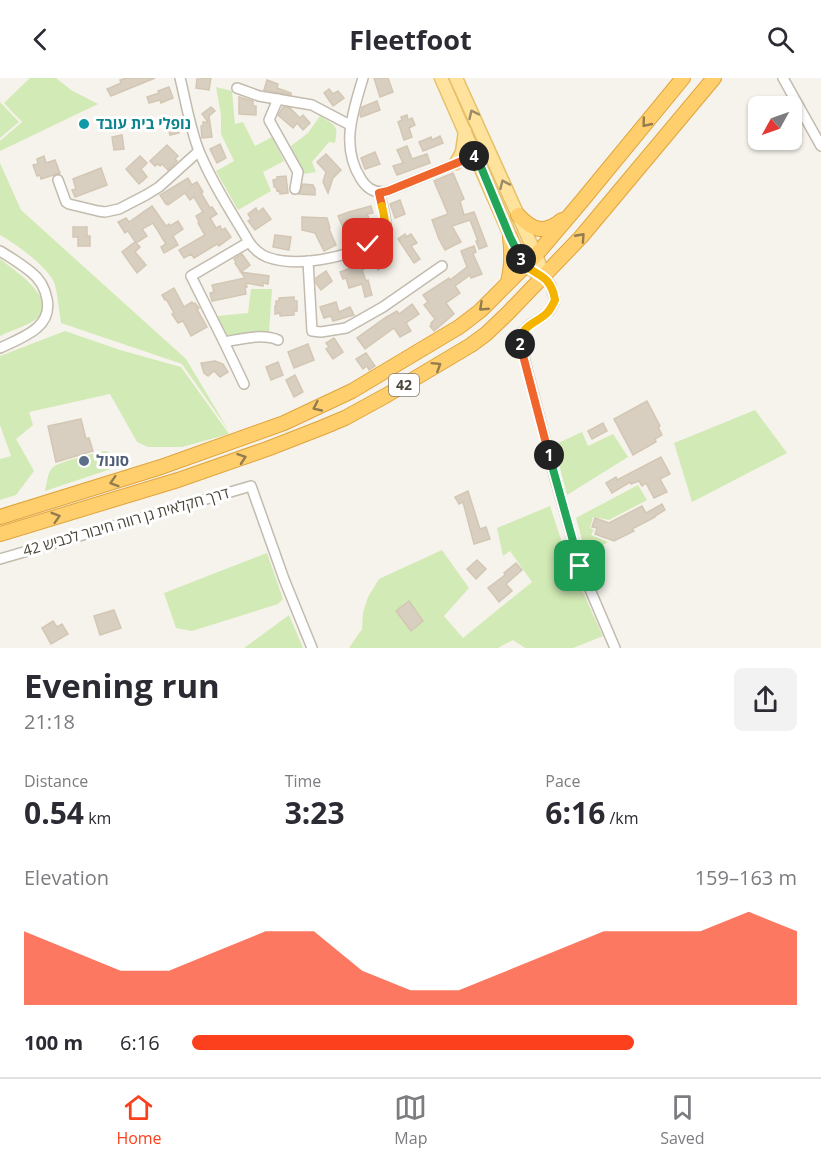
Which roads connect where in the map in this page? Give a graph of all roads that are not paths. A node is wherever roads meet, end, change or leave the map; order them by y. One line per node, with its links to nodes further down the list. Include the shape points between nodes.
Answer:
1 (180, 78): 14 (street)
2 (363, 78): 10 (street)
3 (441, 78): 11 (main road)
4 (456, 78): 13 (main road, one-way to 4)
5 (684, 78): 20 (highway, 42, one-way to 20)
6 (714, 78): 29 (highway, 42, one-way to 6)
7 (783, 78): 12 (street)
8 (237, 88): 9 (street)
9 (278, 99): 10 (street, via 312,105); 18 (street, via 269,120 298,172)
10 (350, 124): 19 (street, via 349,149 355,169 364,183)
11 (465, 129): 15 (main road); 16 (main road, via 463,149)
12 (821, 146)
13 (489, 150): 15 (street); 21 (main road, one-way to 13)
14 (199, 151): 17 (street, via 159,188 105,212 66,202); 23 (street)
15 (476, 155): 16 (street); 22 (main road)
16 (456, 163): 19 (street)
17 (58, 180)
18 (295, 189)
19 (379, 193): 26 (street, via 386,225 381,236 349,253)
20 (581, 202): 21 (highway, via 556,225 541,230); 25 (highway, 42)
21 (518, 215): 25 (main road)
22 (510, 237): 28 (main road); 30 (highway, via 512,265)
23 (249, 242): 26 (street, via 270,258); 32 (street, via 191,276)
24 (0, 250): 33 (street, via 37,278 48,305 45,318 36,328)
25 (536, 255): 28 (highway, 42); 29 (main road)
26 (308, 261): 27 (street, via 312,331 321,332 346,328)
27 (442, 266)
28 (525, 266): 29 (main road); 30 (highway, 42)
29 (544, 276): 36 (highway, 42, one-way to 29, via 178,480 345,418 432,370 486,334); 38 (street, via 555,300 547,314 524,330 520,342 580,566)
30 (507, 284): 35 (highway, 42, one-way to 35, via 459,327 352,391 284,423 161,467)
31 (278, 340): 32 (street, via 271,337)
32 (224, 342): 34 (street)
33 (0, 348)
34 (244, 384)
35 (0, 517)
36 (0, 534)
37 (0, 559): 39 (street, דרך חקלאית גן רווה חיבור לכביש 42, via 251,486)
38 (611, 647)
39 (312, 648)

